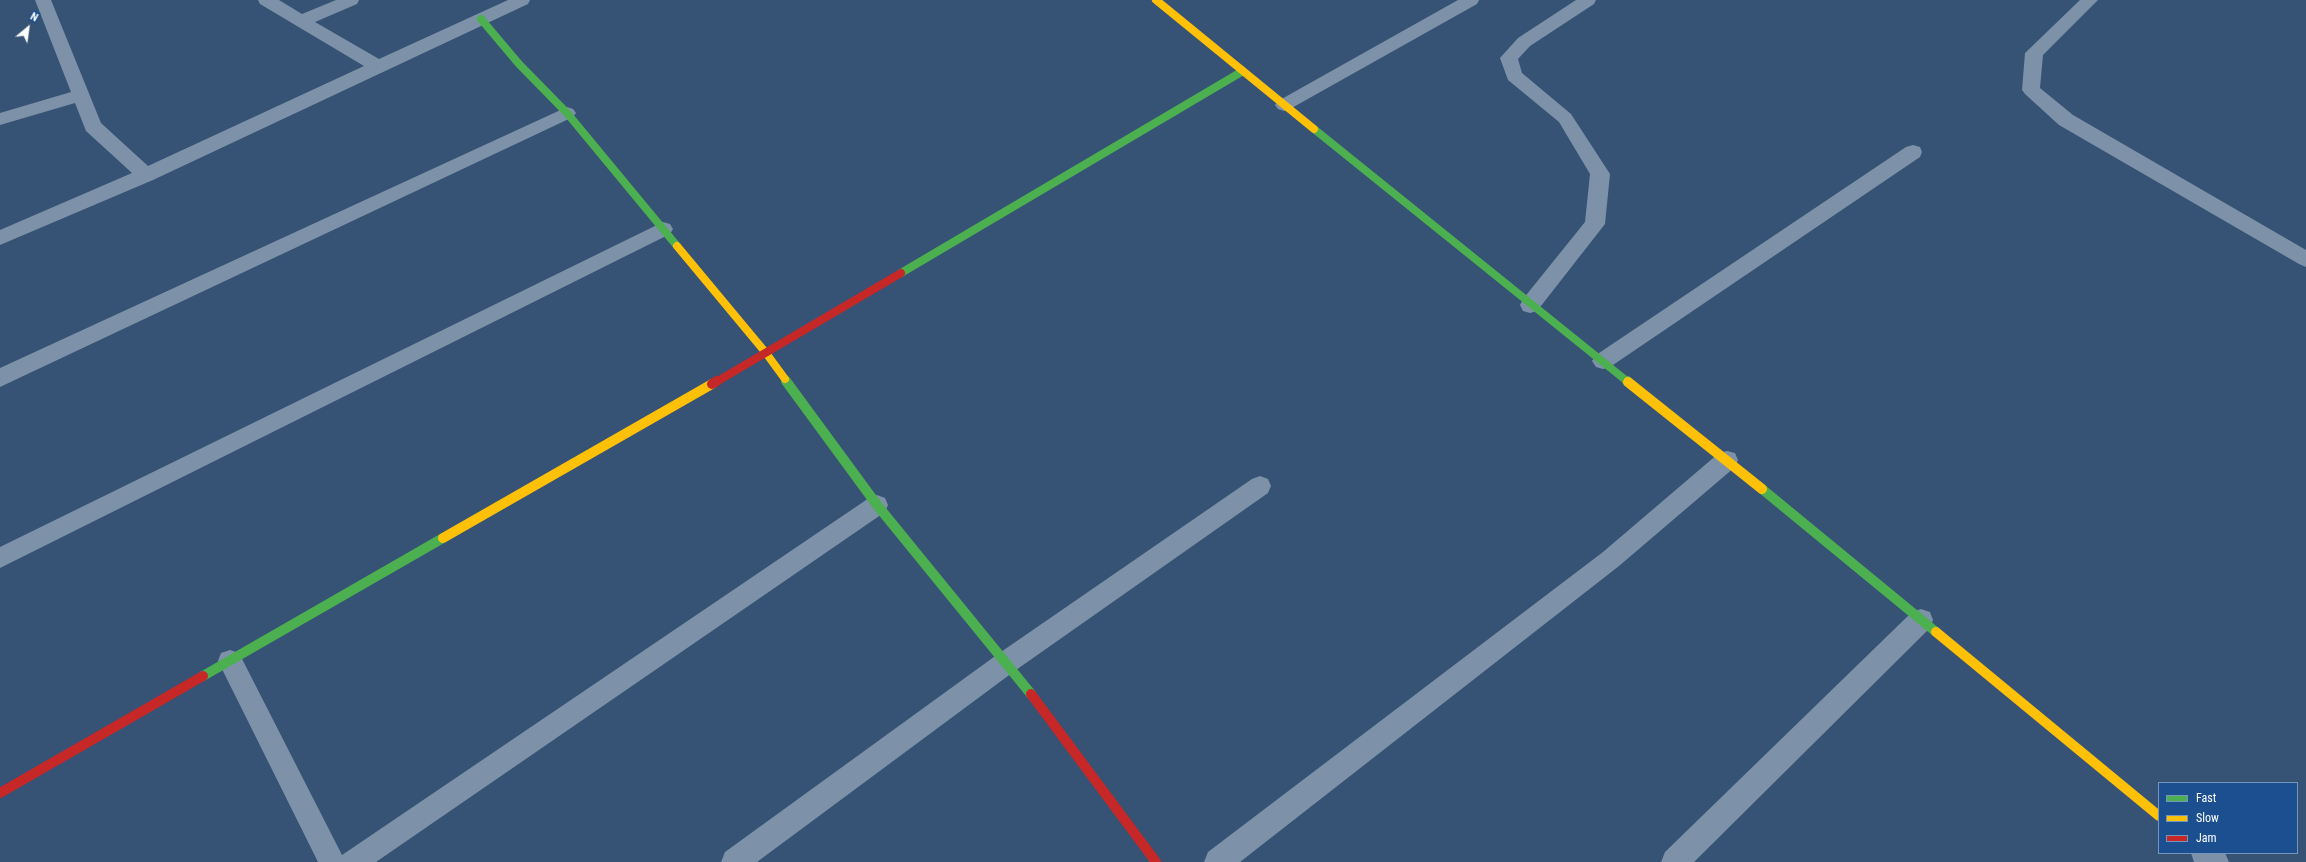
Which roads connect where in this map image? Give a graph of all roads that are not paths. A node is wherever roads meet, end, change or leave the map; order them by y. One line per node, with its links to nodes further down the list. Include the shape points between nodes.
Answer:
1 (43, 0): 13 (street)
2 (266, 0): 10 (street)
3 (351, 0): 10 (street)
4 (522, 0): 9 (street)
5 (1156, 0): 12 (street)
6 (1471, 0): 14 (street)
7 (1588, 0): 22 (street, via 1524,42 1509,58 1514,76 1565,118 1600,174 1595,224)
8 (2090, 0): 21 (street, via 2034,54 2031,90 2066,120)
9 (481, 19): 11 (street); 15 (street, via 519,64)
10 (301, 21): 11 (street)
11 (379, 67): 18 (street)
12 (1243, 71): 14 (street); 23 (street)
13 (82, 95): 16 (street); 18 (street, via 93,126)
14 (1284, 105): 22 (street)
15 (567, 113): 19 (street); 25 (street)
16 (0, 119)
17 (1913, 152): 24 (street)
18 (146, 175): 20 (street)
19 (663, 229): 23 (street); 29 (street)
20 (0, 238)
21 (2306, 259)
22 (1530, 305): 24 (street)
23 (766, 353): 28 (street); 31 (street)
24 (1603, 362): 26 (street)
25 (0, 378)
26 (1727, 460): 30 (street); 40 (street, via 1611,559)
27 (1260, 486): 32 (street)
28 (877, 505): 32 (street); 37 (street)
29 (0, 558)
30 (1921, 620): 34 (street); 41 (street)
31 (230, 661): 33 (street); 36 (street)
32 (1007, 662): 38 (street); 39 (street)
33 (0, 793)
34 (2158, 815)
35 (2205, 854): 42 (street)
36 (332, 862)
37 (353, 862)
38 (735, 862)
39 (1156, 862)
40 (1218, 862)
41 (1675, 862)
42 (2215, 862)

